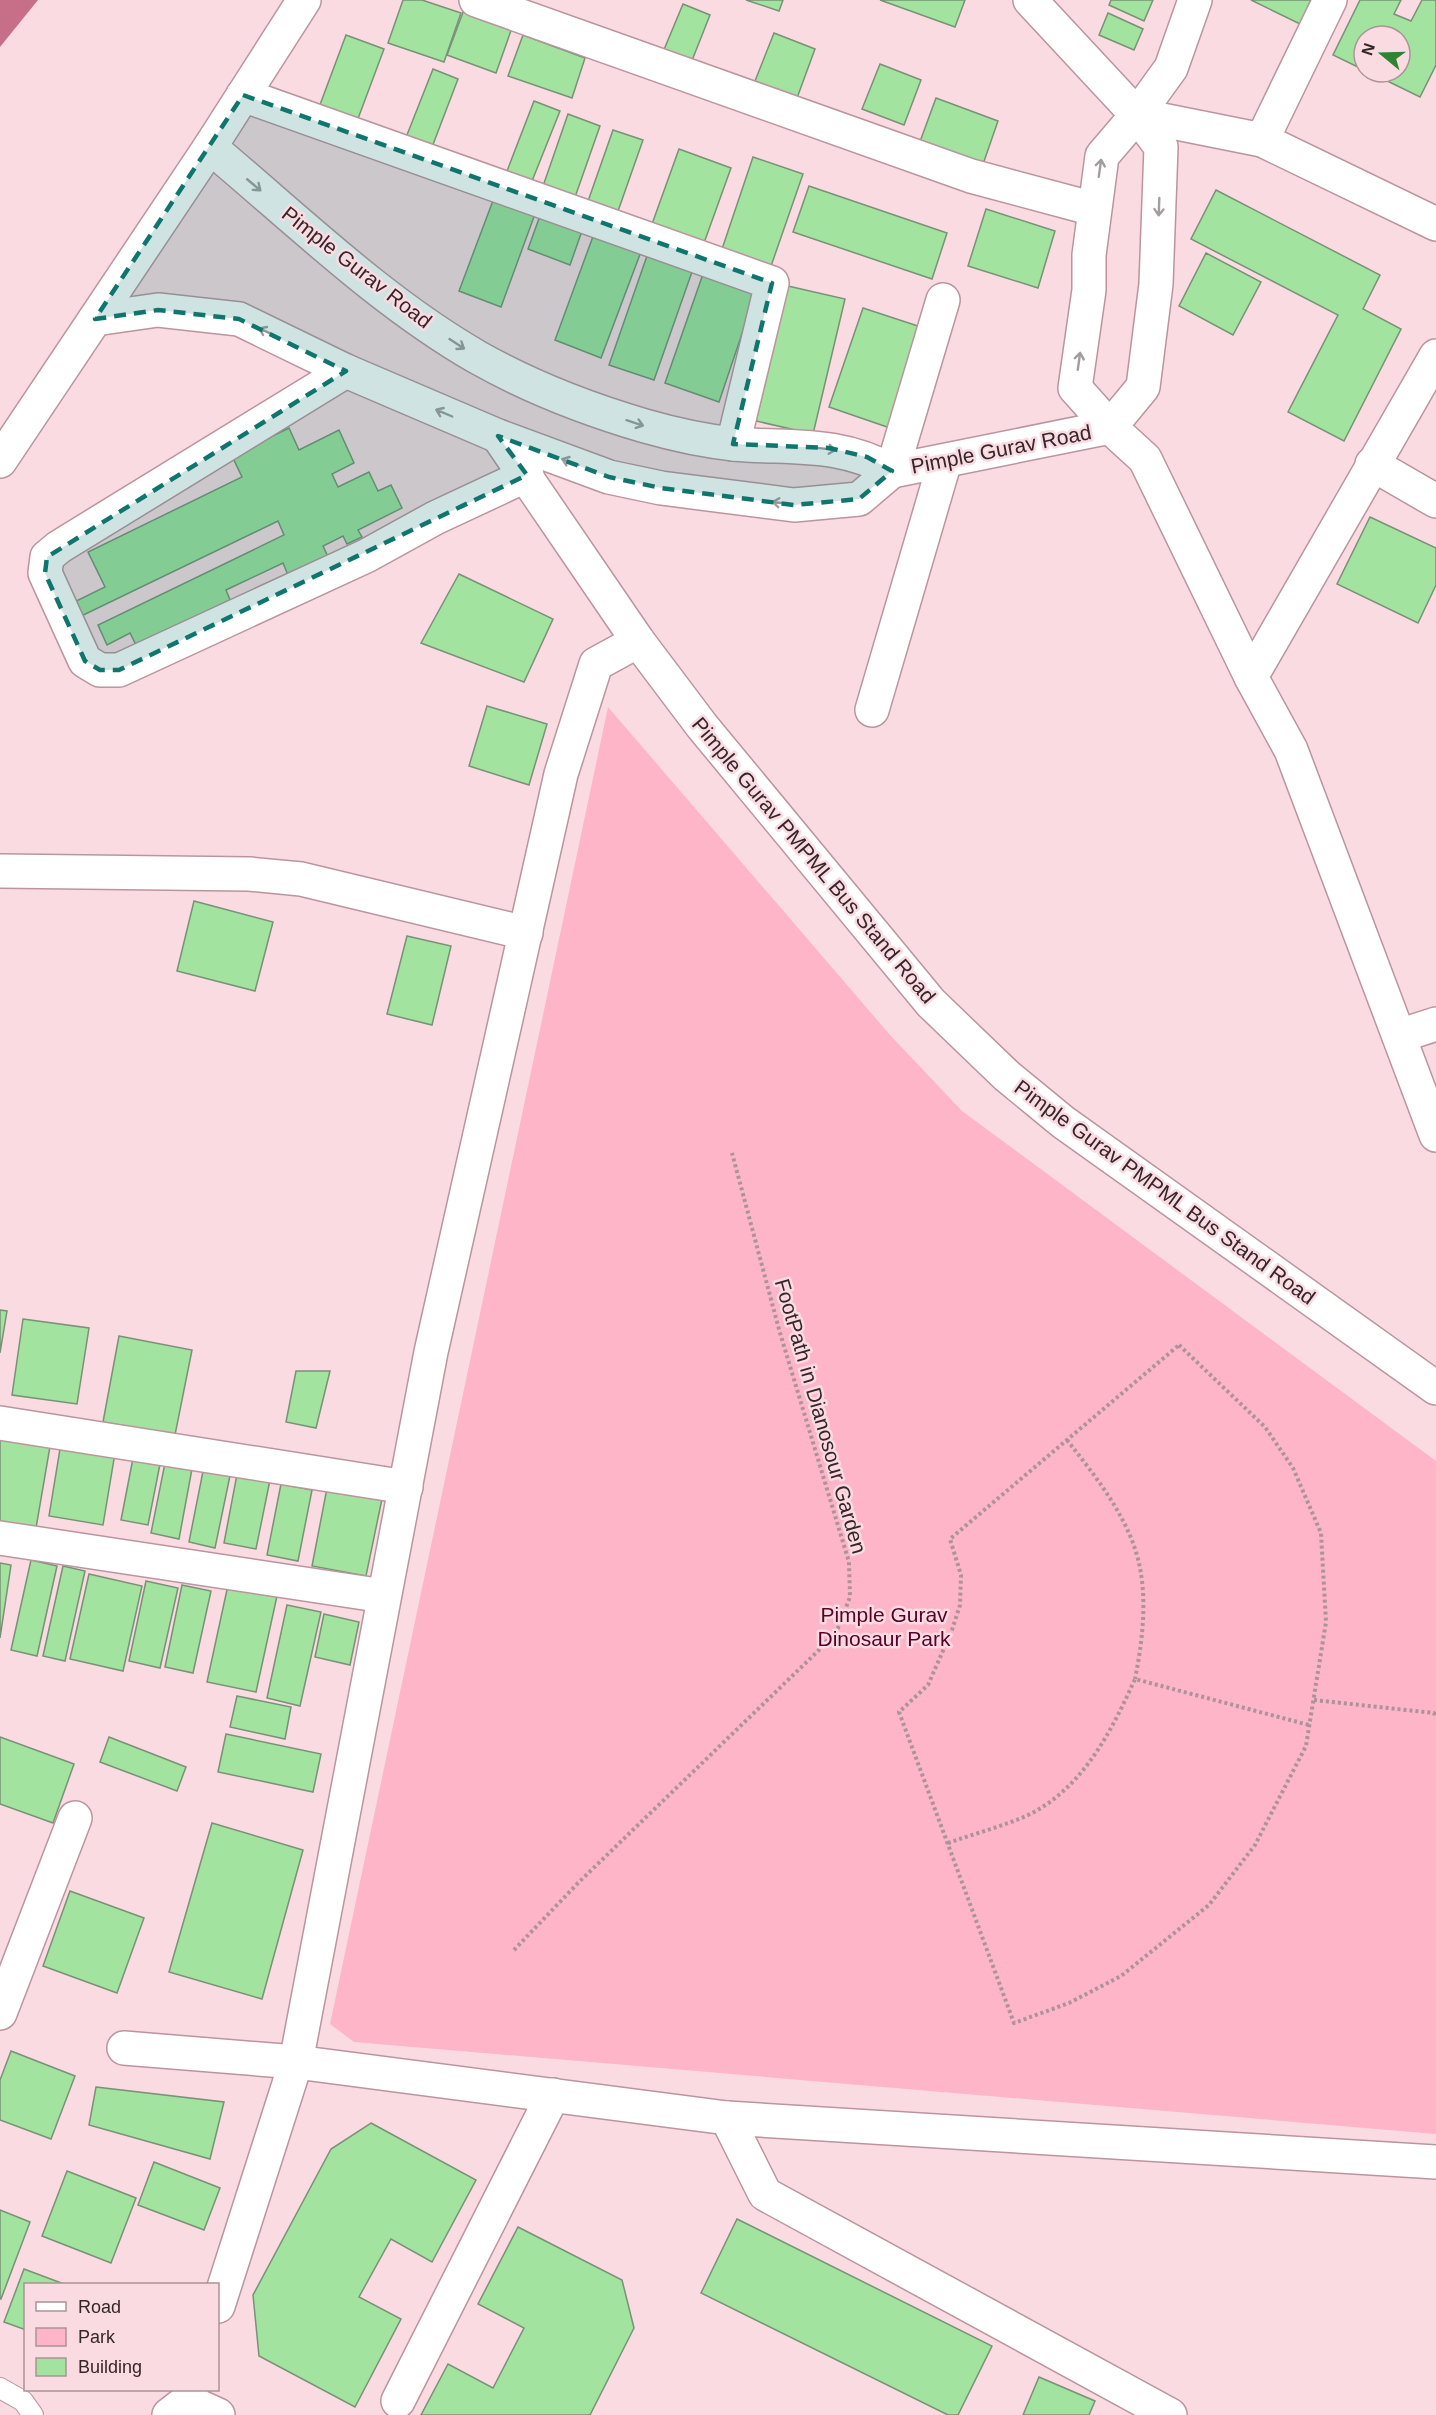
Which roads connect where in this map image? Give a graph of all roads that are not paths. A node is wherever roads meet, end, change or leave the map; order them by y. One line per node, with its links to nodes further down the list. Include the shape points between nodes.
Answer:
1 (304, 0): 6 (street)
2 (476, 0): 10 (street, via 971,176)
3 (1030, 0): 7 (street)
4 (1195, 0): 7 (street, via 1171,68)
5 (1330, 0): 8 (street)
6 (243, 95): 9 (street); 18 (street, via 772,283)
7 (1137, 115): 8 (street); 10 (street, one-way to 7, via 1102,156); 16 (street, one-way to 16, via 1161,147 1156,284 1143,387)
8 (1262, 140): 11 (street)
9 (210, 147): 13 (street); 18 (street, Pimple Gurav Road, one-way to 18, via 399,305 477,357 557,397 646,426)
10 (1094, 209): 16 (street, one-way to 10, via 1075,388 1089,290)
11 (1436, 224)
12 (943, 300): 22 (street)
13 (95, 319): 15 (street, Pimple Gurav Road, one-way to 13, via 239,319 158,310); 19 (street)
14 (1436, 356): 21 (street)
15 (346, 370): 17 (street, Pimple Gurav Road, one-way to 15); 23 (street, via 47,557 45,573 85,661 100,670 119,670 366,556)
16 (1110, 427): 20 (street, Pimple Gurav Road); 26 (street, via 1145,459)
17 (498, 436): 22 (street, Pimple Gurav Road, one-way to 17, via 859,499 794,505 661,488 609,477); 23 (street, Pimple Gurav Road)
18 (733, 444): 22 (street, Pimple Gurav Road, one-way to 22, via 829,448 867,457)
19 (0, 461)
20 (945, 461): 22 (street, Pimple Gurav Road); 27 (street)
21 (1372, 464): 24 (street); 26 (street)
22 (892, 471)
23 (527, 475): 25 (street, Pimple Gurav Road)
24 (1436, 501)
25 (638, 641): 29 (street, via 596,664 561,774); 33 (street, Pimple Gurav PMPML Bus Stand Road, via 702,726 931,1003 1007,1076 1072,1129)
26 (1251, 677): 31 (street, via 1291,750)
27 (872, 710)
28 (0, 871): 29 (street, via 249,874 301,879)
29 (526, 933): 35 (street, via 431,1352)
30 (1436, 1024): 31 (street)
31 (1399, 1036): 32 (street)
32 (1436, 1136)
33 (1436, 1388)
34 (0, 1423): 35 (street)
35 (406, 1487): 37 (street)
36 (0, 1538): 37 (street)
37 (384, 1596): 41 (street)
38 (75, 1818): 39 (street)
39 (0, 2013)
40 (124, 2048): 41 (street)
41 (296, 2062): 42 (street); 45 (street)
42 (553, 2095): 43 (street); 47 (street)
43 (727, 2118): 44 (street); 51 (street, via 765,2194)
44 (1436, 2162)
45 (219, 2303)
46 (0, 2388): 49 (lane, via 23,2401)
47 (398, 2401)
48 (182, 2402): 50 (street)
49 (33, 2415)
50 (218, 2415)
51 (1170, 2415)

